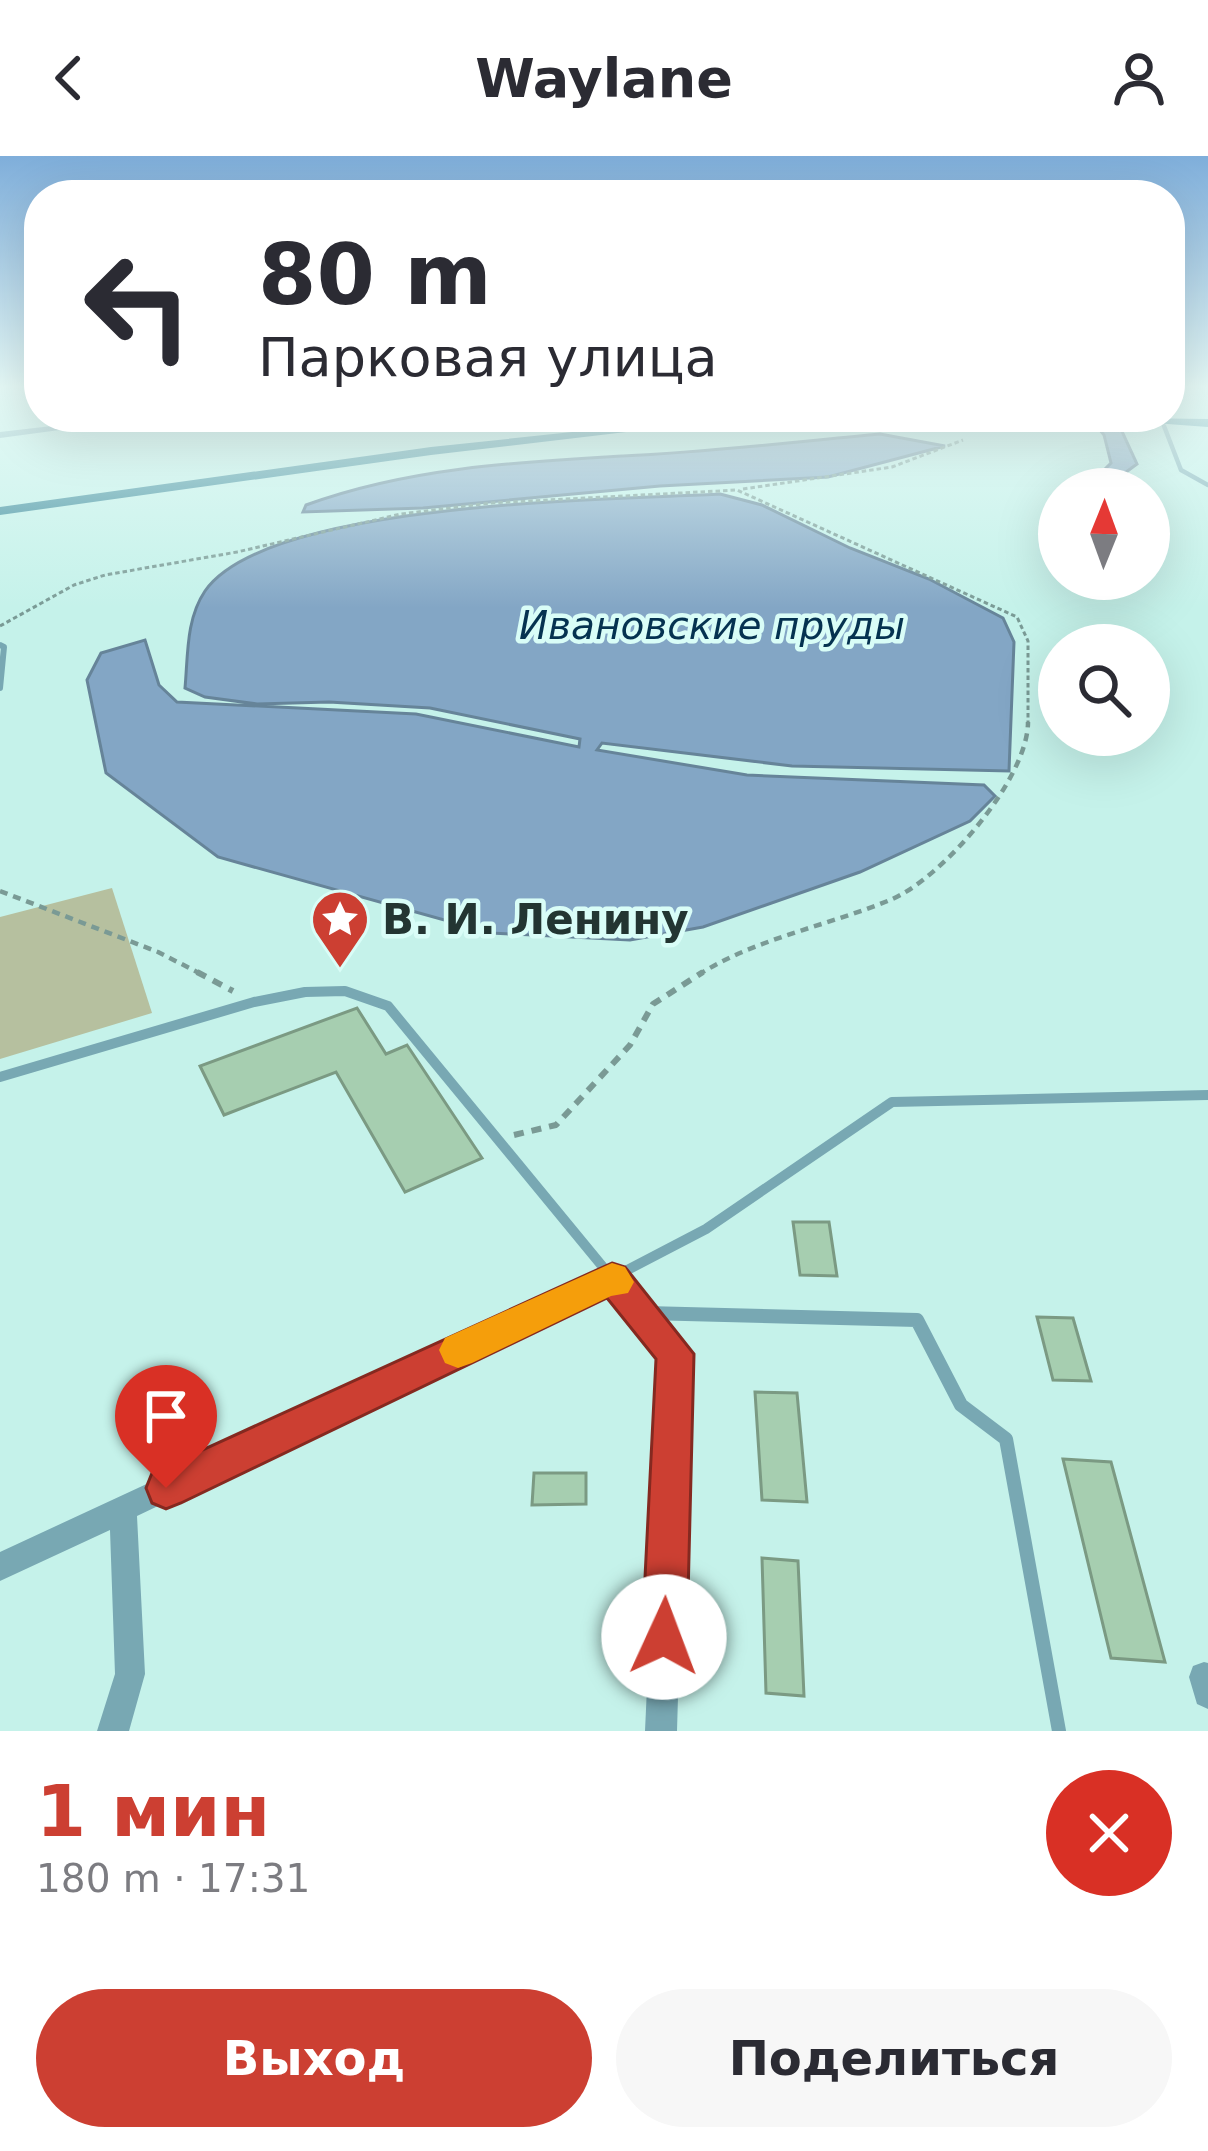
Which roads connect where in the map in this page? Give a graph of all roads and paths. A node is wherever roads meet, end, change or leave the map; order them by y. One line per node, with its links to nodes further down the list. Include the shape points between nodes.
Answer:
1 (356, 462): 6 (street)
2 (911, 462): 5 (path)
3 (1177, 462): 4 (lane)
4 (1208, 485)
5 (737, 490): 7 (path, via 401,514 105,575); 14 (path, via 1018,617 1028,641 1022,759 995,804 916,885 716,964 653,1004 630,1045 556,1125)
6 (0, 511)
7 (0, 626)
8 (0, 645): 9 (lane)
9 (0, 688)
10 (0, 891): 11 (path, via 158,952)
11 (254, 1001): 12 (lane); 14 (lane, via 345,991 388,1006)
12 (0, 1077)
13 (1208, 1095): 15 (lane, via 892,1102 706,1229)
14 (497, 1138): 15 (lane)
15 (612, 1278): 16 (street); 17 (street)
16 (641, 1313): 20 (street, via 675,1354); 21 (lane, via 917,1320 961,1405 1006,1438)
17 (123, 1508): 18 (street); 19 (street, via 130,1674)
18 (0, 1567)
19 (113, 1731)
20 (661, 1731)
21 (1059, 1731)

